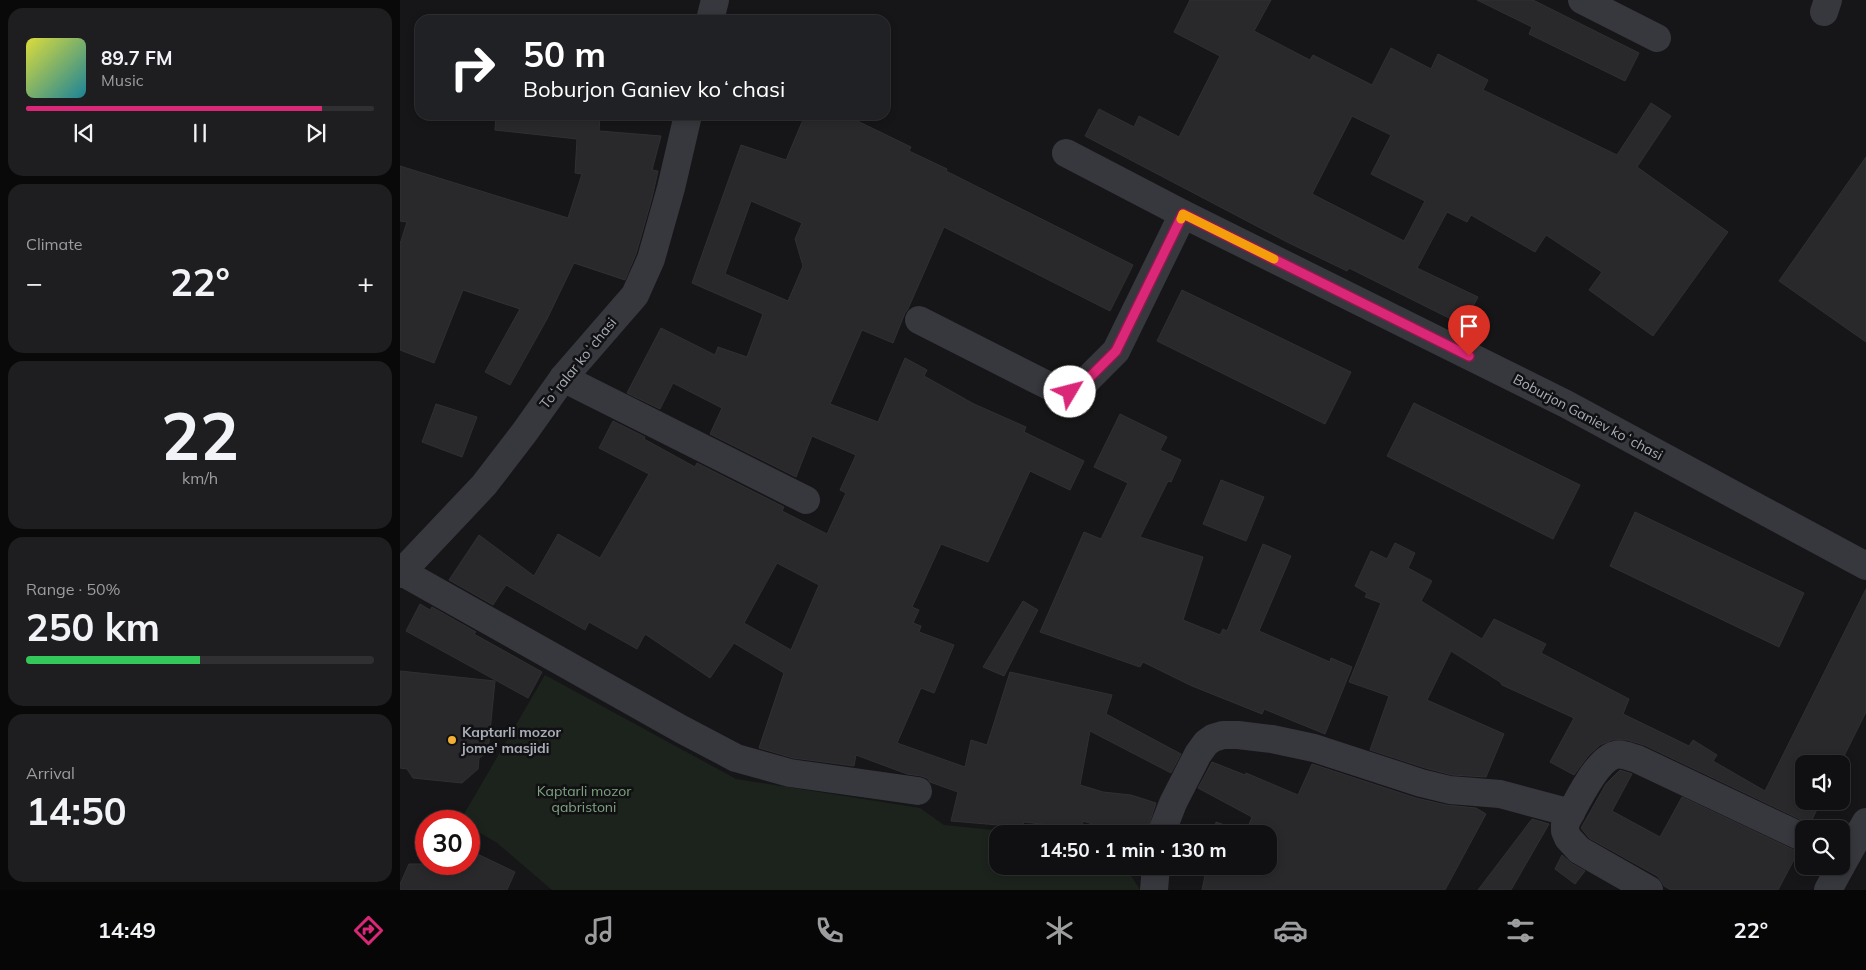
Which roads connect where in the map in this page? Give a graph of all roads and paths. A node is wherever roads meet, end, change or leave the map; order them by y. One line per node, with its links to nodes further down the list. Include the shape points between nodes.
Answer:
1 (714, 0): 3 (street)
2 (1582, 0): 4 (street)
3 (711, 15)
4 (1657, 38)
5 (687, 120): 9 (street, Toʻralar koʻchasi, via 651,259 635,294)
6 (1066, 153): 7 (street, Boburjon Ganiev koʻchasi)
7 (1183, 214): 8 (street, via 1116,351 1078,389 1059,391); 11 (street, Boburjon Ganiev koʻchasi, via 1566,404)
8 (919, 320)
9 (563, 378): 10 (street); 12 (street, Toʻralar koʻchasi, via 484,484)
10 (806, 500)
11 (1866, 566)
12 (401, 573): 13 (street, via 736,758 790,773)
13 (918, 791)
14 (1570, 813): 16 (street, via 1500,794 1450,790 1421,783 1314,748 1272,739 1223,735 1206,743 1198,754); 17 (street, via 1602,763 1623,754); 22 (street, via 1565,831 1573,845)
15 (1866, 822): 18 (street)
16 (1164, 825)
17 (1795, 834)
18 (1850, 848)
19 (1155, 875): 21 (street)
20 (1835, 875): 23 (street)
21 (1154, 890)
22 (1649, 890)
23 (1828, 890)

